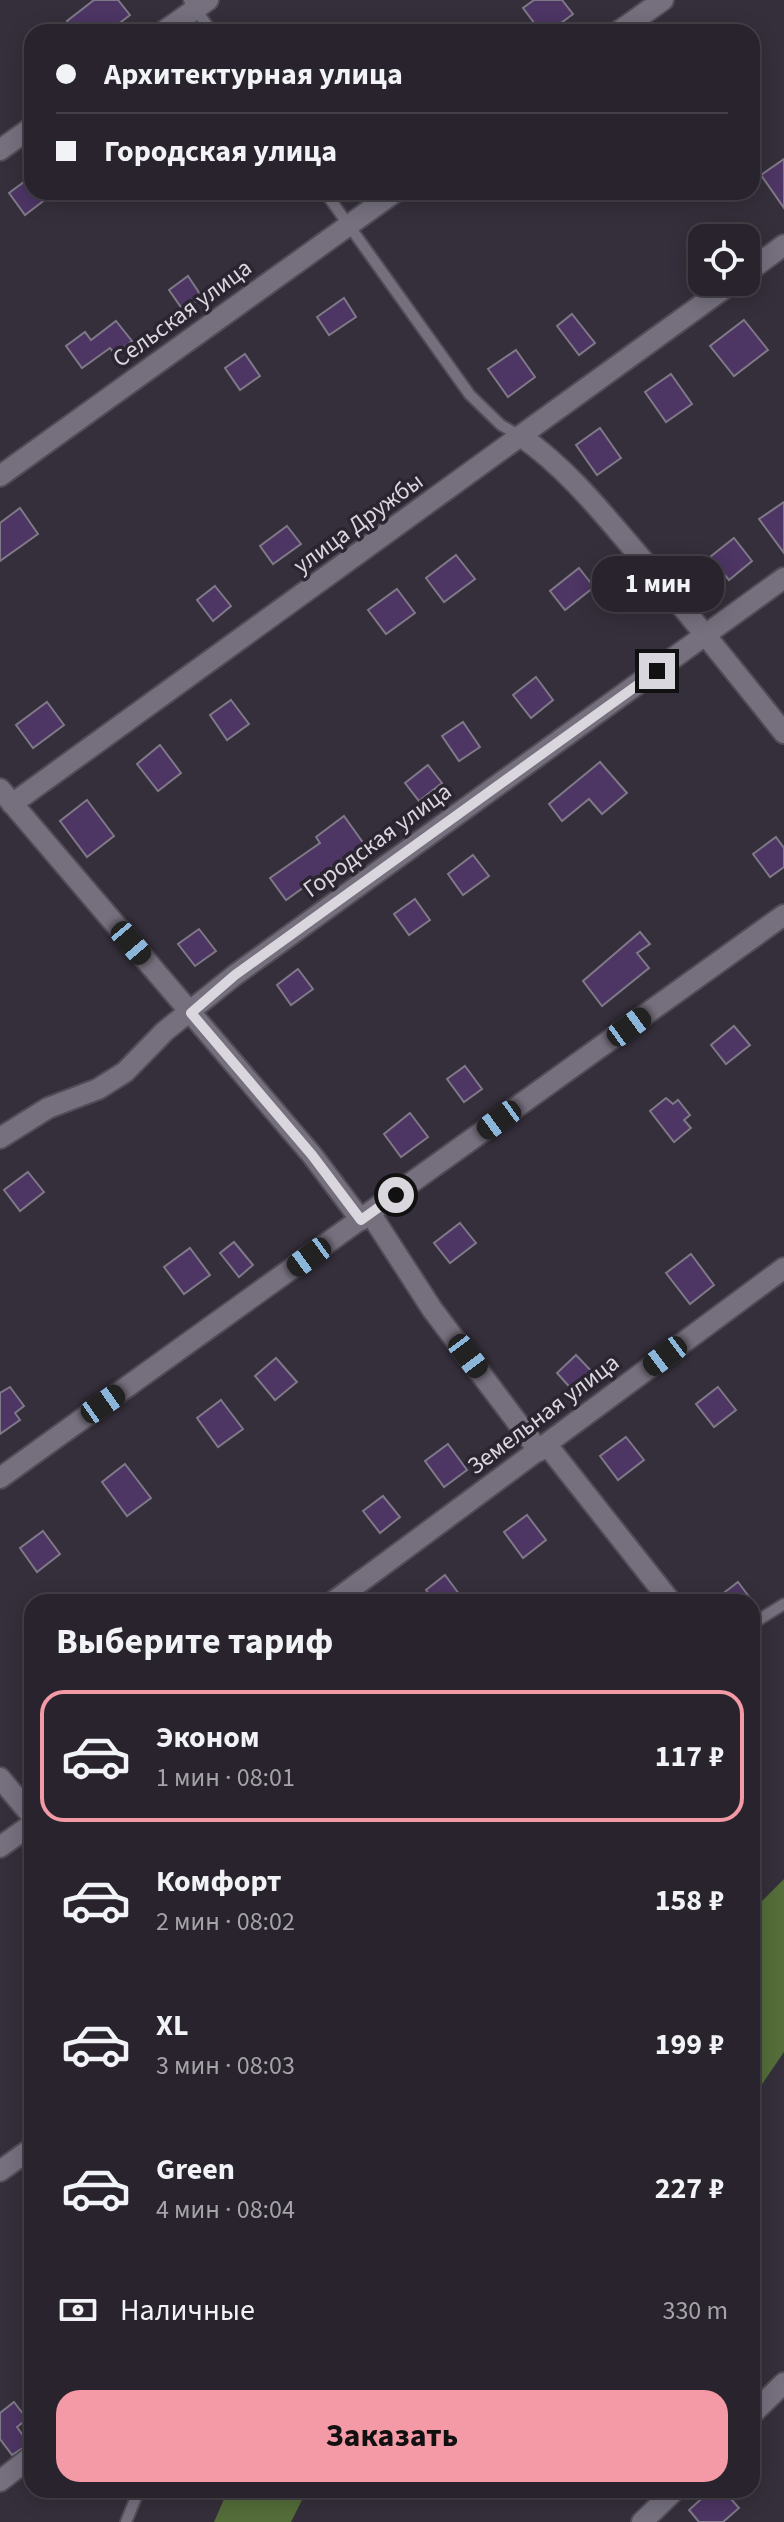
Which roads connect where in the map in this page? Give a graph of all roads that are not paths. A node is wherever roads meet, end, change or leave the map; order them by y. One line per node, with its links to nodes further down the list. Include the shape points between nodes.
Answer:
1 (663, 0): 5 (street)
2 (198, 3): 3 (street); 4 (lane)
3 (173, 24)
4 (208, 24)
5 (629, 24)
6 (24, 133): 7 (street)
7 (0, 150)
8 (331, 200): 10 (lane)
9 (384, 200): 10 (street, Сельская улица)
10 (349, 225): 14 (lane, via 470,395); 15 (street, Сельская улица)
11 (784, 245): 12 (street)
12 (760, 263)
13 (714, 296): 14 (street, улица Дружбы)
14 (522, 437): 17 (street, via 550,457 593,502); 19 (street, улица Дружбы)
15 (0, 476)
16 (784, 578): 17 (street, Городская улица)
17 (707, 635): 18 (street); 21 (street, Городская улица, via 235,975)
18 (784, 733)
19 (6, 796): 21 (street)
20 (784, 915): 23 (street)
21 (191, 1013): 22 (street, Городская улица, via 125,1072 48,1108); 23 (street)
22 (0, 1138)
23 (365, 1217): 25 (street); 26 (street)
24 (784, 1268): 25 (street, Земельная улица)
25 (543, 1448): 27 (street, Земельная улица); 28 (street)
26 (0, 1478)
27 (344, 1594)
28 (664, 1594)
29 (784, 1604): 30 (lane)
30 (760, 1619)
31 (0, 1778): 32 (street)
32 (24, 1806)
33 (24, 1830): 34 (street)
34 (0, 1847)
35 (24, 2154): 36 (street)
36 (0, 2171)
37 (784, 2383): 38 (street)
38 (760, 2406)
39 (24, 2462): 40 (street)
40 (0, 2481)
41 (136, 2498): 43 (lane)
42 (667, 2498): 44 (street)
43 (126, 2522)
44 (642, 2522)

